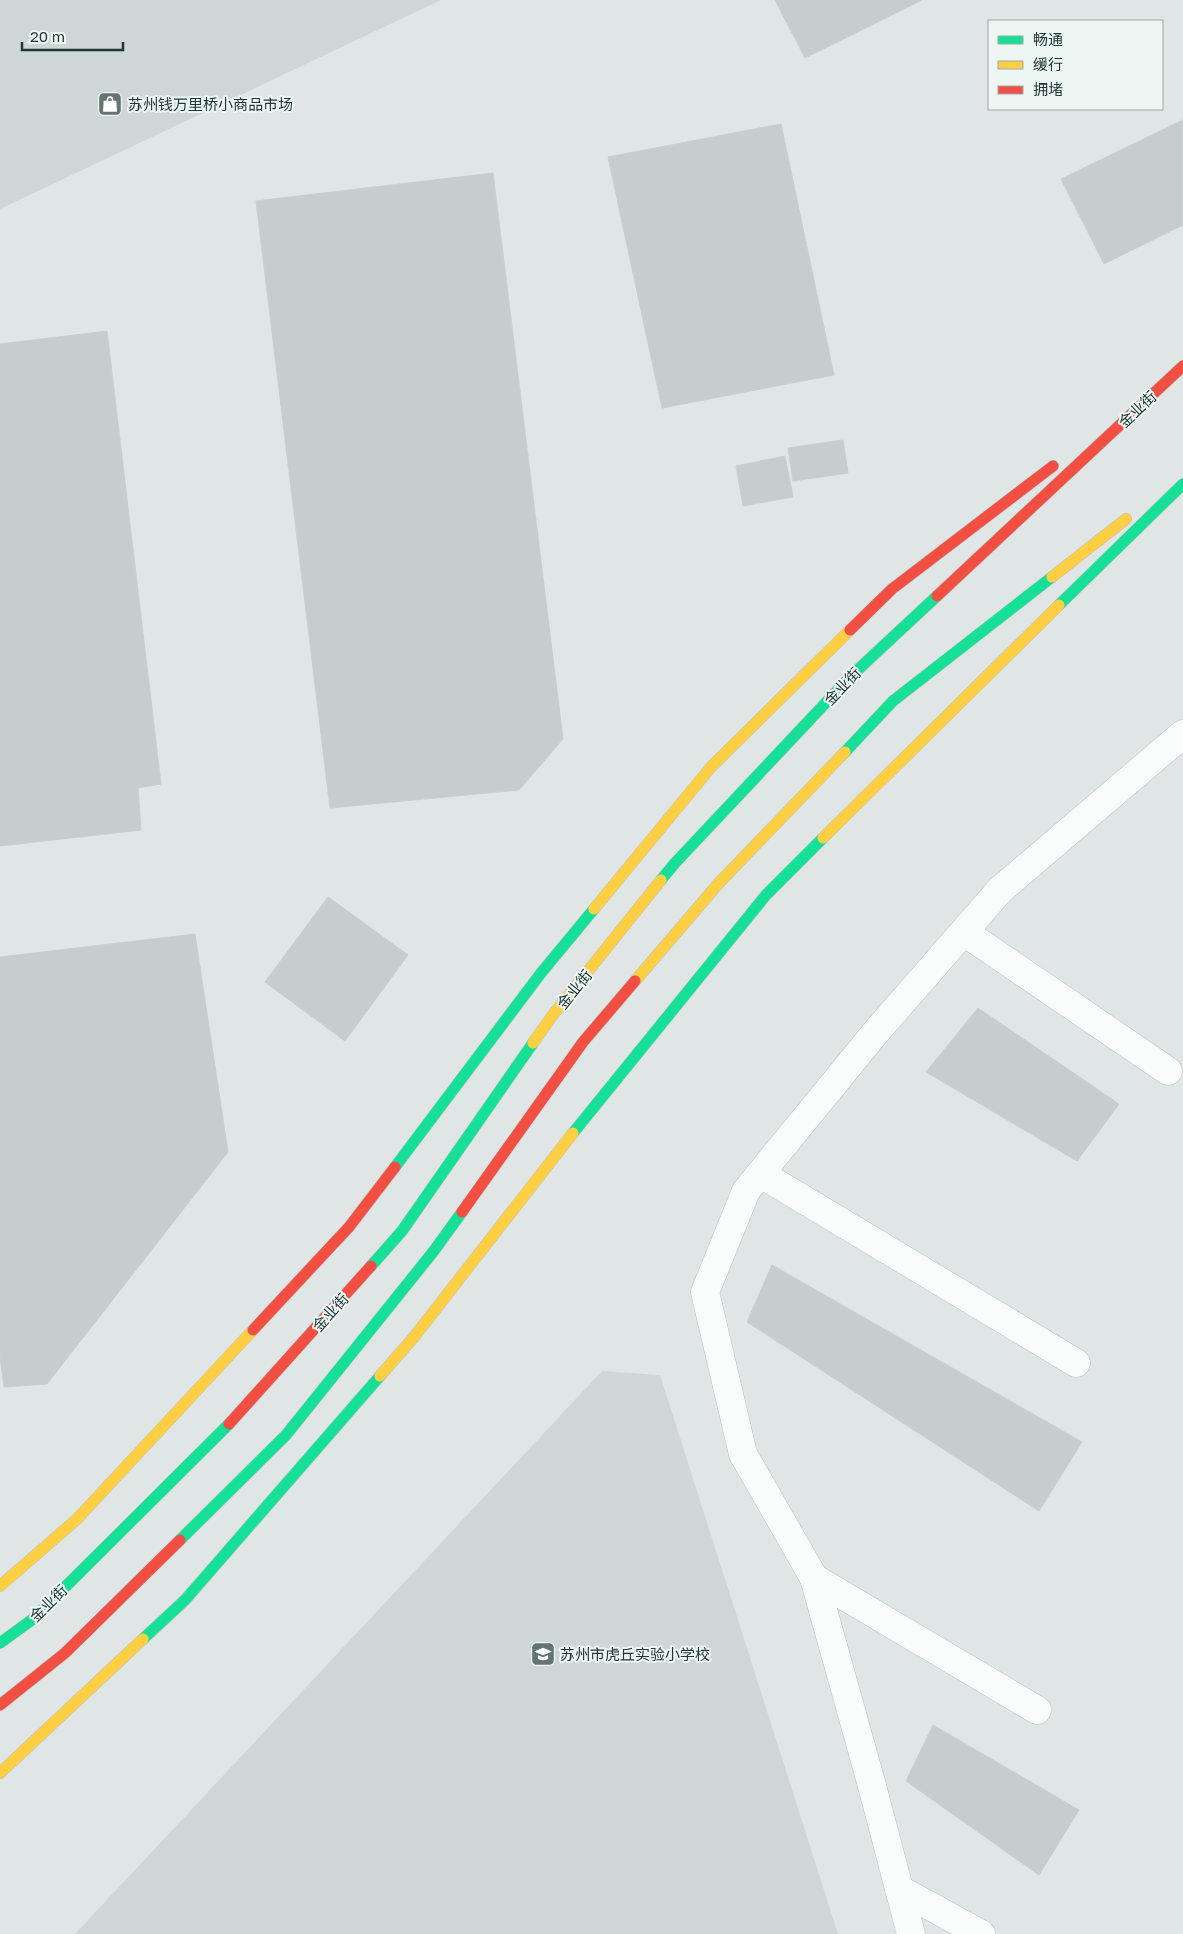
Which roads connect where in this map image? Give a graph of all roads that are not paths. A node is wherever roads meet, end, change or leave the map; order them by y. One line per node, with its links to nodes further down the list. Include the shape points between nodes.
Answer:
1 (1182, 367): 2 (main road); 15 (main road, 金业街, via 850,677 675,863 552,1016 396,1238 242,1411 32,1619)
2 (1087, 439)
3 (1063, 457): 14 (main road, via 892,589 711,767 541,973 349,1227 77,1519)
4 (1183, 474): 6 (main road)
5 (1183, 484): 18 (main road, via 766,895 616,1078 414,1337 185,1600)
6 (1152, 498)
7 (1136, 511): 16 (main road, via 893,701 718,884 583,1042 433,1252 286,1435 65,1653)
8 (1183, 734): 9 (street, via 1000,890)
9 (964, 932): 10 (street); 11 (street, via 876,1032)
10 (1168, 1071)
11 (761, 1174): 12 (street); 13 (street, via 746,1191 705,1292 743,1454)
12 (1076, 1363)
13 (814, 1578): 17 (street); 19 (street)
14 (0, 1586)
15 (0, 1643)
16 (0, 1705)
17 (1037, 1710)
18 (0, 1774)
19 (899, 1889): 20 (street); 21 (street)
20 (911, 1934)
21 (981, 1934)

